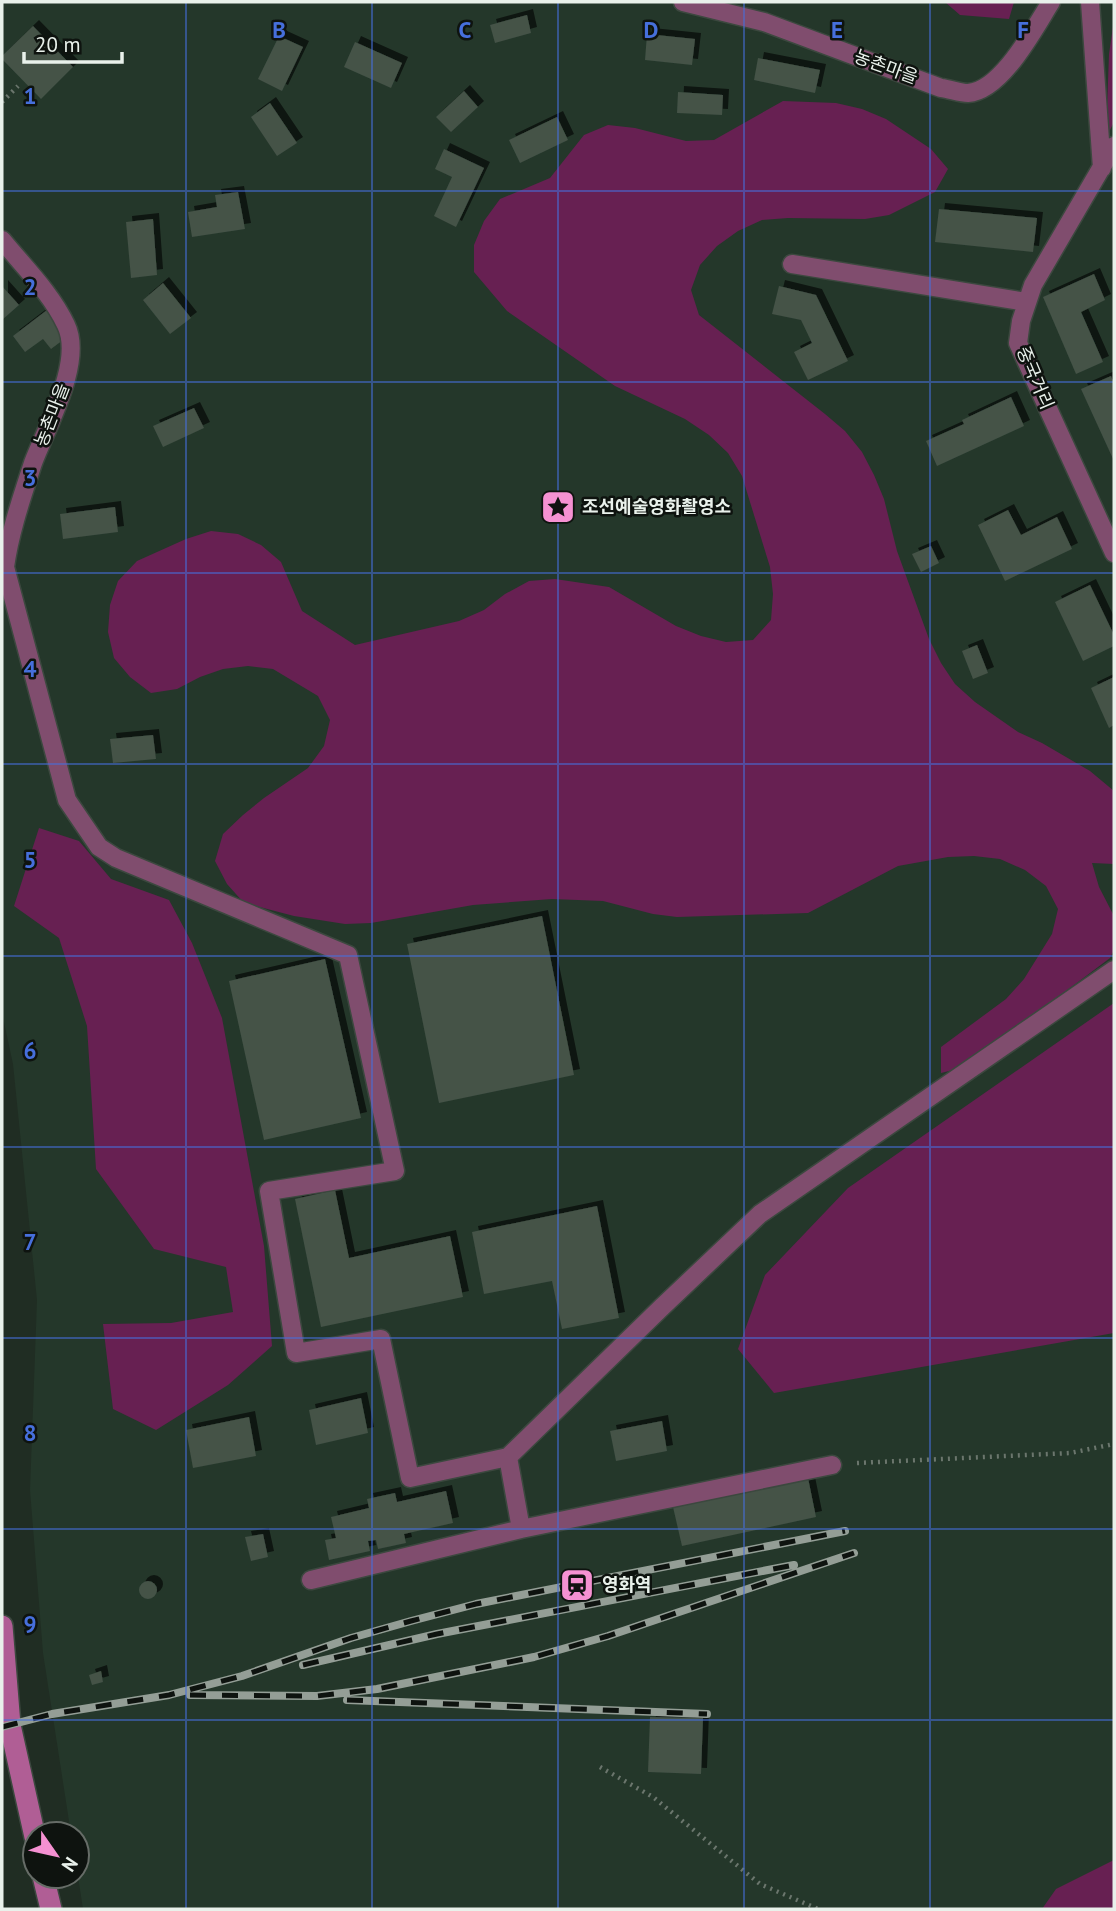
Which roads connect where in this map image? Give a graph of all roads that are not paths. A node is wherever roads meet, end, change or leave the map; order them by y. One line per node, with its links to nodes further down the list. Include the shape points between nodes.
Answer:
1 (683, 2): 2 (lane, 농촌마을, via 764,22 941,88 970,93 992,83 1009,66)
2 (1051, 2)
3 (1090, 2): 5 (lane)
4 (1114, 146): 5 (lane, 중국거리)
5 (1102, 168): 8 (lane, 중국거리)
6 (2, 240): 11 (lane, 농촌마을, via 38,282 67,327 71,344 67,377 34,462 5,567 67,800 99,847 116,858 348,955 395,1171 269,1191 296,1353 381,1339 410,1478)
7 (792, 264): 8 (lane)
8 (1026, 302): 9 (lane, 중국거리, via 1018,343)
9 (1114, 553)
10 (1114, 970): 11 (lane, via 760,1214)
11 (508, 1457): 13 (lane)
12 (832, 1465): 13 (lane)
13 (521, 1529): 14 (lane)
14 (311, 1580)
15 (2, 1626): 16 (street, via 10,1725)
16 (31, 1820)
17 (46, 1890): 18 (street)
18 (51, 1909)

